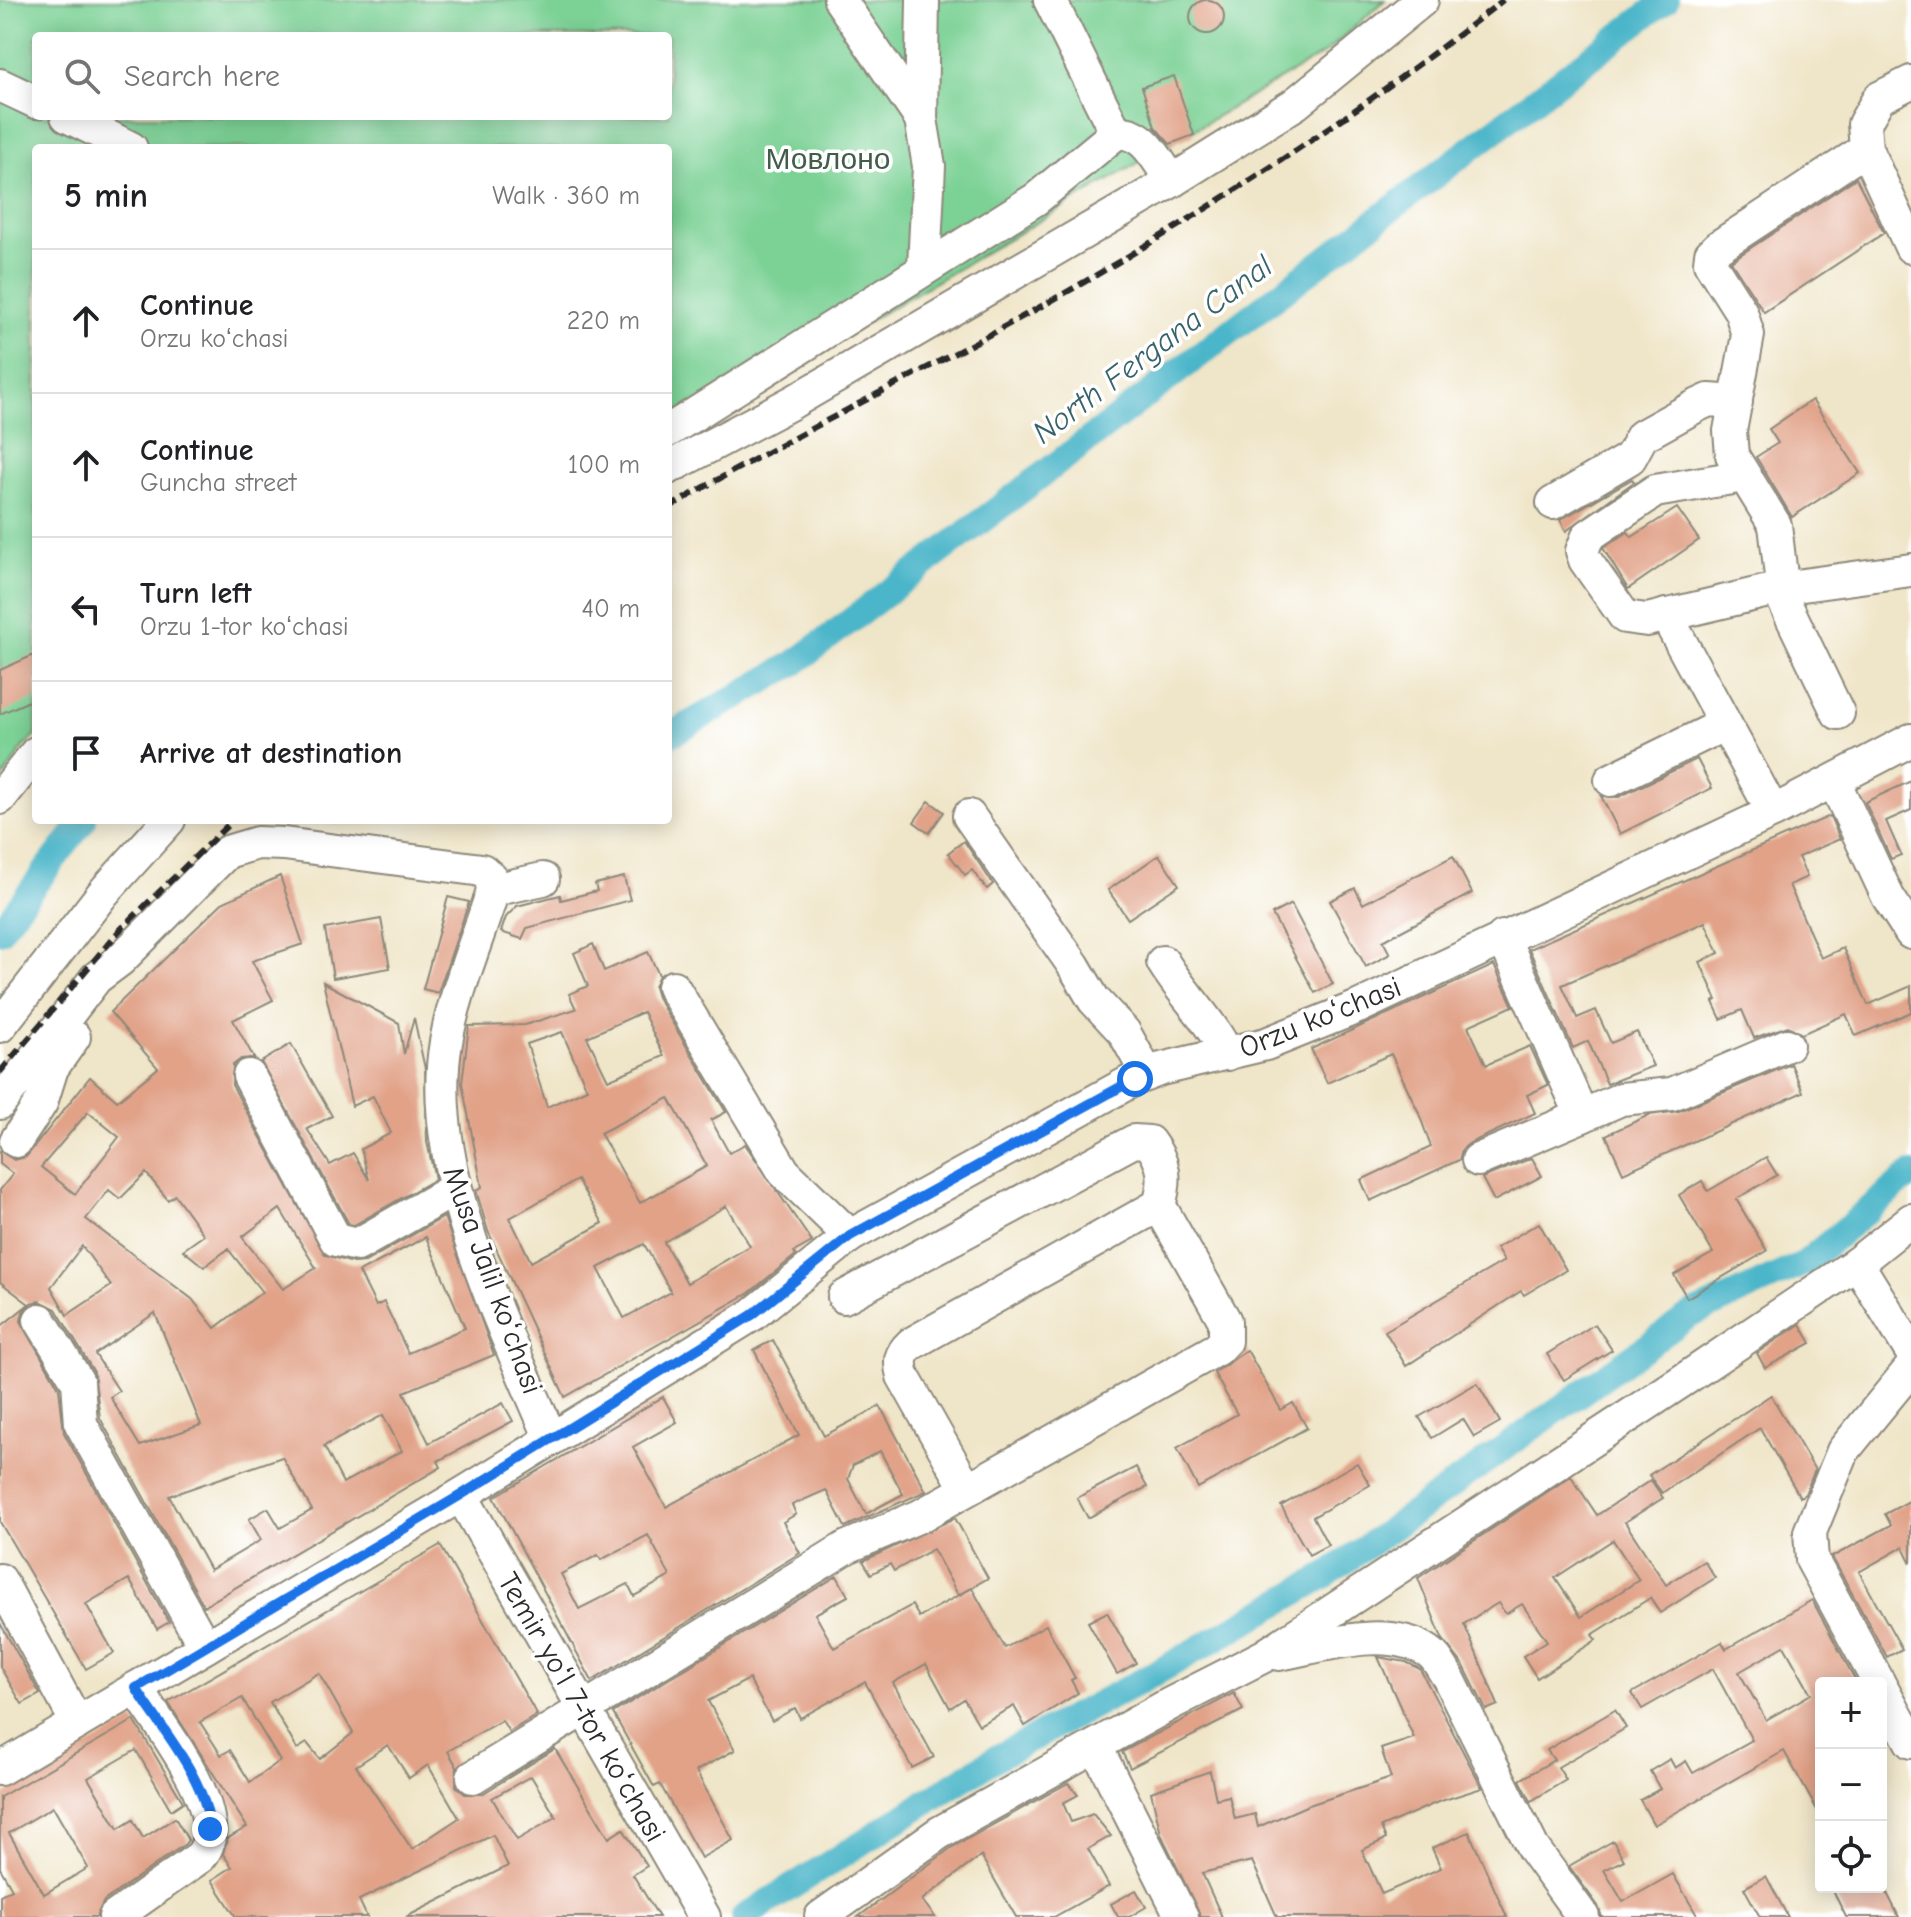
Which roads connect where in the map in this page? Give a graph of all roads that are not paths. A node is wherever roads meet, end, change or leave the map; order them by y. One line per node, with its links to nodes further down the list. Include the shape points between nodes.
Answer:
1 (840, 0): 8 (street)
2 (923, 0): 8 (street)
3 (1050, 0): 10 (street)
4 (1422, 0): 13 (street, via 1295,104)
5 (1911, 82): 12 (street, via 1879,98 1864,124)
6 (0, 85): 7 (street)
7 (32, 100)
8 (921, 119): 15 (street, via 929,166)
9 (75, 120): 11 (street)
10 (1116, 133): 13 (street, via 1142,139); 15 (street, via 1036,199)
11 (123, 144)
12 (1866, 149): 14 (street); 16 (street, via 1711,254 1714,273 1741,312 1748,335)
13 (1172, 181): 18 (street, via 793,402)
14 (1911, 247)
15 (924, 267): 17 (street)
16 (1736, 402): 19 (street, via 1730,444); 20 (street, via 1709,400 1696,406 1642,436 1630,458)
17 (672, 428)
18 (672, 466)
19 (1744, 476): 22 (street, via 1775,525); 23 (street, via 1655,491 1582,543 1585,560 1625,617 1635,621)
20 (1553, 503)
21 (1911, 570): 22 (street)
22 (1781, 588): 23 (street); 24 (street)
23 (1666, 615): 25 (street)
24 (1838, 713)
25 (1725, 724): 28 (street); 31 (street)
26 (1911, 740): 29 (street, Orzu koʻchasi)
27 (32, 758): 30 (street)
28 (1611, 780)
29 (1834, 781): 31 (street, Orzu koʻchasi); 36 (street, via 1888,897)
30 (0, 798)
31 (1773, 812): 37 (street, Orzu koʻchasi)
32 (969, 816): 44 (street, via 1094,1000 1124,1032)
33 (165, 824): 41 (street, via 104,892)
34 (543, 879): 35 (street)
35 (493, 890): 38 (street, via 491,878 471,867 257,843 227,852); 50 (street, Musa Jalil koʻchasi, via 446,1042 442,1111)
36 (1911, 933)
37 (1503, 937): 43 (street, Orzu koʻchasi, via 1307,1029); 47 (street)
38 (120, 960): 46 (street, via 96,978); 48 (street, via 113,987 52,1068 41,1103)
39 (1163, 962): 43 (street, via 1210,1021)
40 (673, 987): 53 (street, via 784,1172)
41 (0, 1026)
42 (1787, 1045): 47 (street, via 1672,1094 1621,1099)
43 (1227, 1054): 44 (street, Orzu koʻchasi)
44 (1147, 1074): 53 (street, Orzu koʻchasi)
45 (249, 1076): 50 (street, via 336,1240 357,1245)
46 (0, 1103)
47 (1582, 1116): 49 (street)
48 (16, 1141)
49 (1478, 1160)
50 (455, 1189): 59 (street, Musa Jalil koʻchasi)
51 (1159, 1205): 55 (street, via 1165,1185 1163,1164 1149,1142 1134,1141); 60 (street, via 1225,1321 1225,1341); 60 (street, via 902,1353 903,1376)
52 (1911, 1220): 54 (street)
53 (850, 1236): 59 (street, Orzu koʻchasi, via 752,1315)
54 (1857, 1263): 57 (street); 64 (street)
55 (844, 1297)
56 (40, 1320): 63 (street, via 78,1382 81,1424)
57 (1911, 1351)
58 (1911, 1368): 65 (street, via 1843,1451 1810,1532 1812,1560)
59 (551, 1439): 61 (street, Orzu koʻchasi)
60 (967, 1489): 68 (street, via 847,1547)
61 (461, 1495): 63 (street, Orzu koʻchasi); 68 (street, Temir yoʻl 7-tor koʻchasi)
62 (0, 1580): 69 (street)
63 (205, 1647): 66 (street, Orzu koʻchasi)
64 (1264, 1656): 71 (street); 78 (street, via 1379,1640 1408,1640 1432,1653 1533,1848)
65 (1876, 1677)
66 (136, 1688): 69 (street, Orzu koʻchasi); 75 (street, via 194,1781 210,1829 207,1850 200,1857)
67 (1887, 1698): 70 (street)
68 (583, 1710): 73 (street); 74 (street, Temir yoʻl 7-tor koʻchasi)
69 (77, 1723): 72 (street, Orzu koʻchasi)
70 (1911, 1742)
71 (1096, 1747): 76 (street, via 939,1833); 77 (street)
72 (0, 1769)
73 (473, 1777)
74 (699, 1911)
75 (115, 1917)
76 (821, 1917)
77 (1182, 1917)
78 (1583, 1917)

